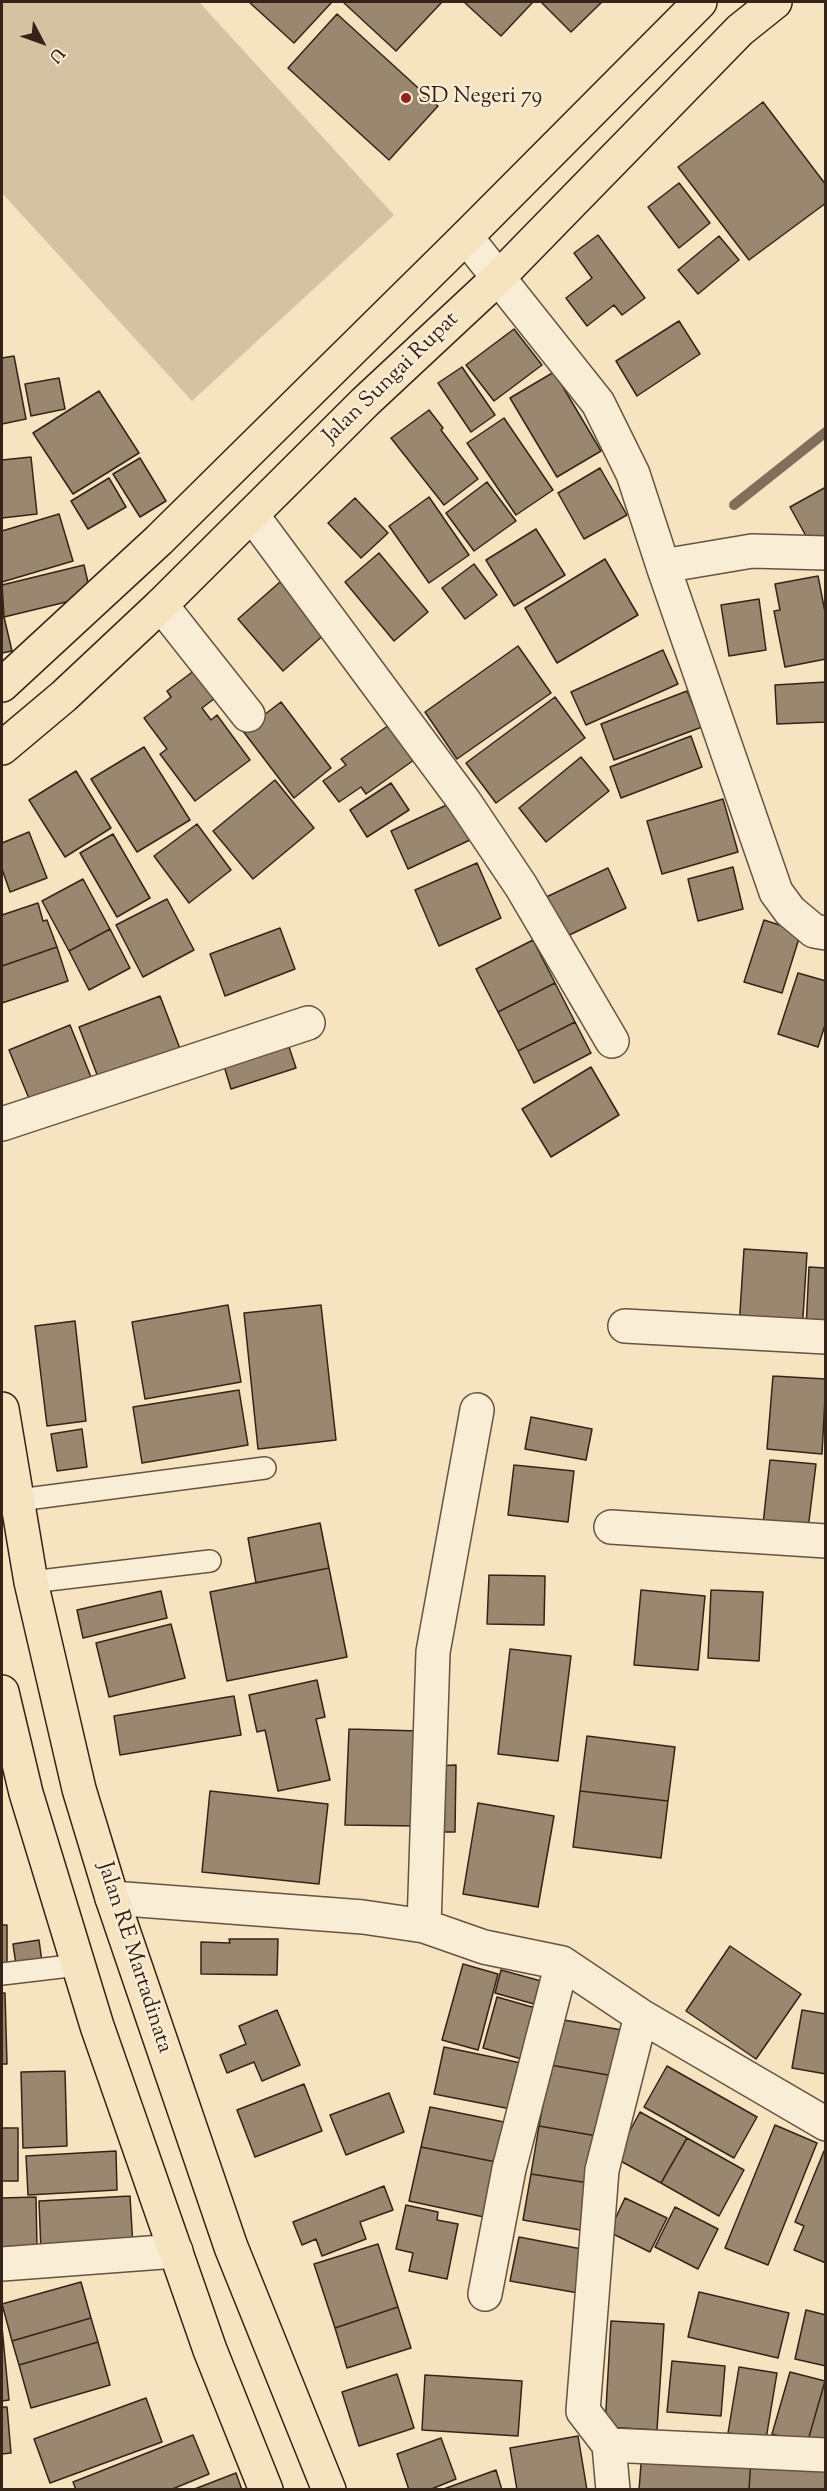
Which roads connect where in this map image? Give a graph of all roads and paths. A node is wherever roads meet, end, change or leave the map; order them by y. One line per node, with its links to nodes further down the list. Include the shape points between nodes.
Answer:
1 (700, 2): 3 (main road)
2 (775, 2): 4 (main road, Jalan Sungai Rupat, via 740,30)
3 (466, 237): 4 (street); 9 (main road, via 159,540)
4 (498, 278): 5 (main road, Jalan Sungai Rupat); 7 (street, via 598,403 633,474)
5 (252, 515): 8 (main road, Jalan Sungai Rupat); 14 (street, via 464,801 521,886)
6 (825, 553): 7 (street, via 752,550)
7 (663, 566): 12 (street, via 776,892 790,911 814,931)
8 (161, 605): 10 (street); 11 (main road, Jalan Sungai Rupat)
9 (2, 685)
10 (248, 715)
11 (2, 748)
12 (825, 933)
13 (308, 1023): 15 (street)
14 (612, 1041)
15 (2, 1124)
16 (625, 1326): 17 (street)
17 (825, 1337)
18 (2, 1409): 21 (main road, Jalan RE Martadinata)
19 (477, 1410): 29 (street, via 433,1652)
20 (265, 1468): 21 (lane)
21 (19, 1500): 25 (main road, Jalan RE Martadinata)
22 (611, 1527): 23 (street)
23 (825, 1541)
24 (210, 1561): 25 (lane)
25 (31, 1582): 28 (main road, Jalan RE Martadinata, via 79,1789)
26 (2, 1692): 27 (main road)
27 (7, 1737): 31 (main road)
28 (112, 1898): 29 (street, via 363,1917); 41 (main road, Jalan RE Martadinata, via 231,2247)
29 (424, 1926): 30 (street, via 484,1947)
30 (562, 1963): 33 (street); 37 (street, via 510,2169)
31 (78, 1965): 32 (lane); 35 (main road)
32 (2, 1974)
33 (641, 2016): 34 (street); 38 (street, via 602,2170 583,2411)
34 (825, 2124)
35 (176, 2251): 36 (street); 40 (main road, via 210,2350)
36 (2, 2264)
37 (485, 2294)
38 (609, 2445): 39 (street); 42 (street)
39 (825, 2455)
40 (266, 2490)
41 (328, 2490)
42 (613, 2490)

